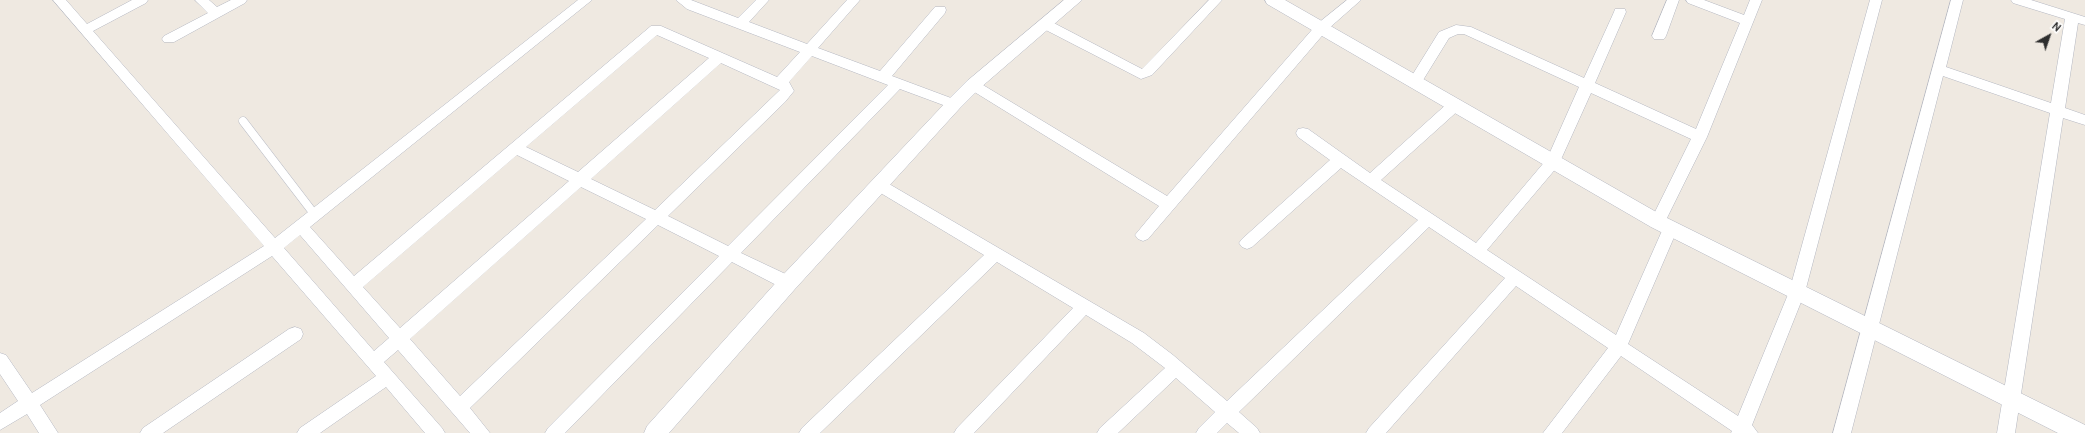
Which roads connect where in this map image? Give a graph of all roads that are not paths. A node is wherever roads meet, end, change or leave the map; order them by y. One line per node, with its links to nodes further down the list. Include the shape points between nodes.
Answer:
1 (59, 0): 28 (street)
2 (142, 0): 28 (street)
3 (201, 0): 22 (street)
4 (241, 0): 22 (street)
5 (586, 0): 54 (street)
6 (682, 0): 25 (street)
7 (763, 0): 25 (street)
8 (854, 0): 31 (street)
9 (1074, 0): 26 (street)
10 (1216, 0): 26 (street, via 1147,72 1141,74)
11 (1273, 0): 27 (street)
12 (1355, 0): 27 (street)
13 (1674, 0): 29 (street)
14 (1692, 0): 24 (street)
15 (1756, 0): 24 (street)
16 (1876, 0): 68 (street)
17 (1957, 0): 33 (street)
18 (2017, 0): 23 (street)
19 (2065, 0): 23 (street)
20 (940, 10): 34 (street)
21 (1620, 12): 39 (street)
22 (216, 13): 30 (street)
23 (2073, 17): 42 (street)
24 (1748, 21): 46 (street)
25 (740, 24): 31 (street)
26 (1045, 24): 38 (street)
27 (1322, 27): 35 (street); 53 (street)
28 (86, 30): 61 (street)
29 (1659, 36)
30 (169, 39)
31 (810, 50): 34 (street); 36 (street)
32 (720, 57): 36 (street); 47 (street, via 656,29); 50 (street)
33 (1939, 70): 42 (street); 70 (street)
34 (883, 77): 37 (street)
35 (1415, 82): 39 (street, via 1444,35 1456,29 1466,30); 41 (street)
36 (780, 83): 55 (street, via 787,91 780,99)
37 (898, 83): 40 (street); 64 (street)
38 (973, 85): 40 (street); 53 (street)
39 (1588, 85): 46 (street); 49 (street)
40 (954, 104): 52 (street)
41 (1455, 106): 49 (street); 51 (street)
42 (2058, 111): 43 (street); 78 (street)
43 (2085, 120)
44 (243, 121): 54 (lane)
45 (1304, 133): 48 (street)
46 (1700, 137): 57 (street)
47 (516, 148): 50 (street); 67 (street)
48 (1340, 160): 51 (street); 60 (street)
49 (1553, 162): 57 (street); 62 (street)
50 (580, 180): 55 (street); 72 (street)
51 (1371, 181): 56 (street)
52 (878, 185): 63 (street); 66 (street)
53 (1168, 204): 59 (street)
54 (315, 215): 58 (street)
55 (657, 218): 64 (street); 80 (street)
56 (1428, 219): 62 (street); 81 (street)
57 (1664, 225): 68 (street); 73 (street)
58 (302, 226): 61 (street); 67 (street)
59 (1143, 235)
60 (1247, 243)
61 (274, 247): 75 (street); 79 (street)
62 (1477, 252): 65 (street)
63 (995, 254): 69 (street); 91 (street)
64 (729, 255): 66 (street); 89 (street)
65 (1515, 277): 73 (street); 96 (street)
66 (788, 283): 90 (street)
67 (353, 286): 72 (street)
68 (1797, 292): 70 (street); 83 (street)
69 (1084, 307): 76 (street, via 1138,338); 92 (street)
70 (1871, 329): 78 (street); 98 (street)
71 (295, 334): 85 (street)
72 (399, 339): 75 (street); 80 (street)
73 (1619, 346): 83 (street); 97 (street)
74 (0, 360): 79 (street)
75 (374, 361): 77 (street)
76 (1176, 368): 81 (street); 93 (street)
77 (387, 377): 86 (street); 87 (street)
78 (2012, 400): 99 (street); 100 (street)
79 (29, 404): 82 (street); 84 (street)
80 (459, 408): 88 (street)
81 (1226, 412): 94 (street); 95 (street)
82 (0, 422)
83 (1744, 432)
84 (49, 433)
85 (149, 433)
86 (306, 433)
87 (436, 433)
88 (481, 433)
89 (554, 433)
90 (655, 433)
91 (808, 433)
92 (963, 433)
93 (1106, 433)
94 (1205, 433)
95 (1251, 433)
96 (1375, 433)
97 (1552, 433)
98 (1842, 433)
99 (2006, 433)
100 (2079, 433)

